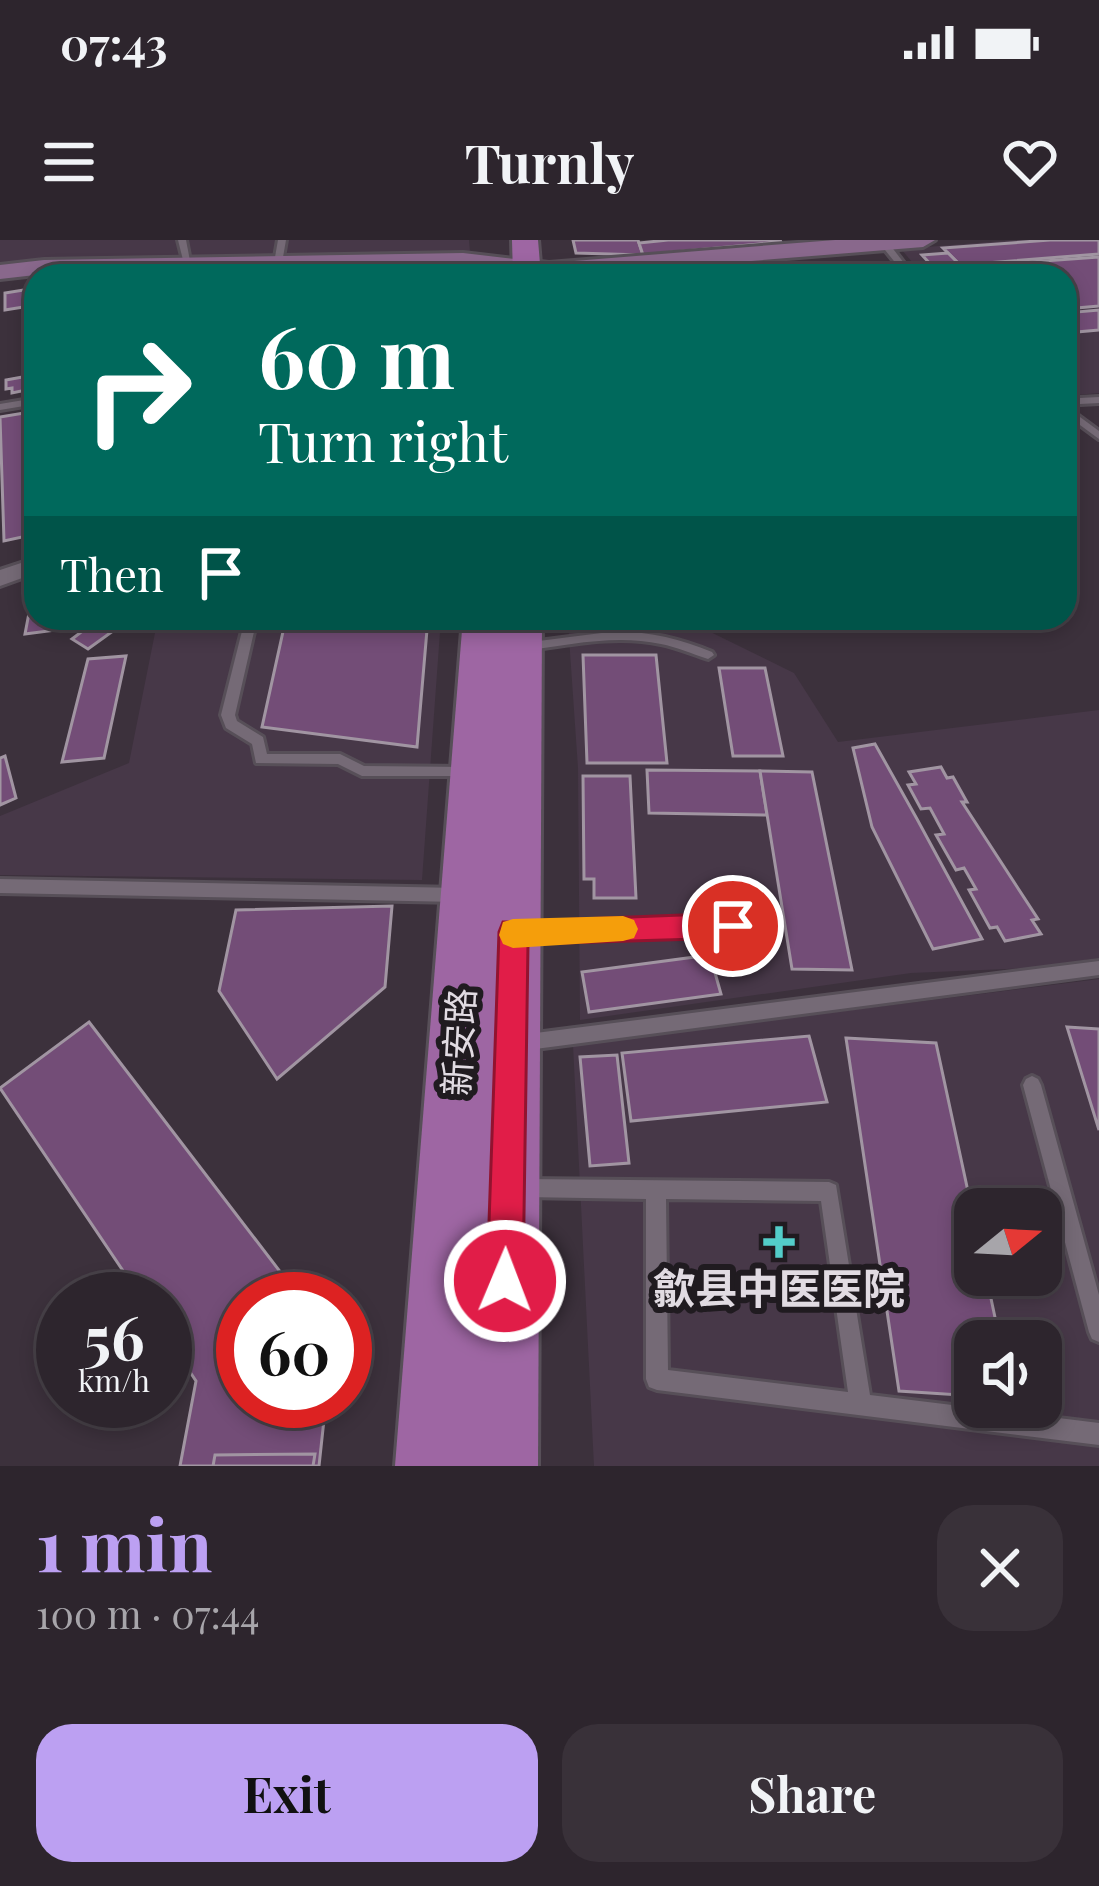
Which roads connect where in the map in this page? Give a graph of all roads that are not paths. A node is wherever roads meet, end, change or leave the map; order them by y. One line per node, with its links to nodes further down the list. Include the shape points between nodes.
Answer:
1 (923, 240): 2 (street)
2 (884, 243): 7 (street); 8 (lane)
3 (185, 252): 4 (street); 6 (street)
4 (280, 252): 5 (street)
5 (514, 261)
6 (128, 264)
7 (641, 264)
8 (901, 264)
9 (1099, 400): 10 (lane)
10 (1080, 401)
11 (248, 630): 16 (lane, via 228,716 258,741 261,760 340,758 362,771)
12 (508, 630): 16 (main road, 新安路)
13 (508, 630): 20 (main road, 新安路)
14 (554, 630): 15 (lane, via 677,641)
15 (708, 656)
16 (475, 772): 18 (main road, 新安路)
17 (0, 886): 18 (lane)
18 (468, 895): 29 (main road, 新安路)
19 (733, 926): 20 (lane)
20 (513, 932): 22 (main road, 新安路)
21 (1099, 968): 22 (lane)
22 (511, 1045): 24 (main road, 新安路)
23 (1032, 1085): 26 (lane)
24 (507, 1188): 25 (lane); 30 (main road, 新安路)
25 (656, 1190): 27 (lane, via 829,1192); 27 (lane, via 657,1379)
26 (1099, 1332)
27 (861, 1404): 28 (lane)
28 (1099, 1434)
29 (434, 1466)
30 (500, 1466)

